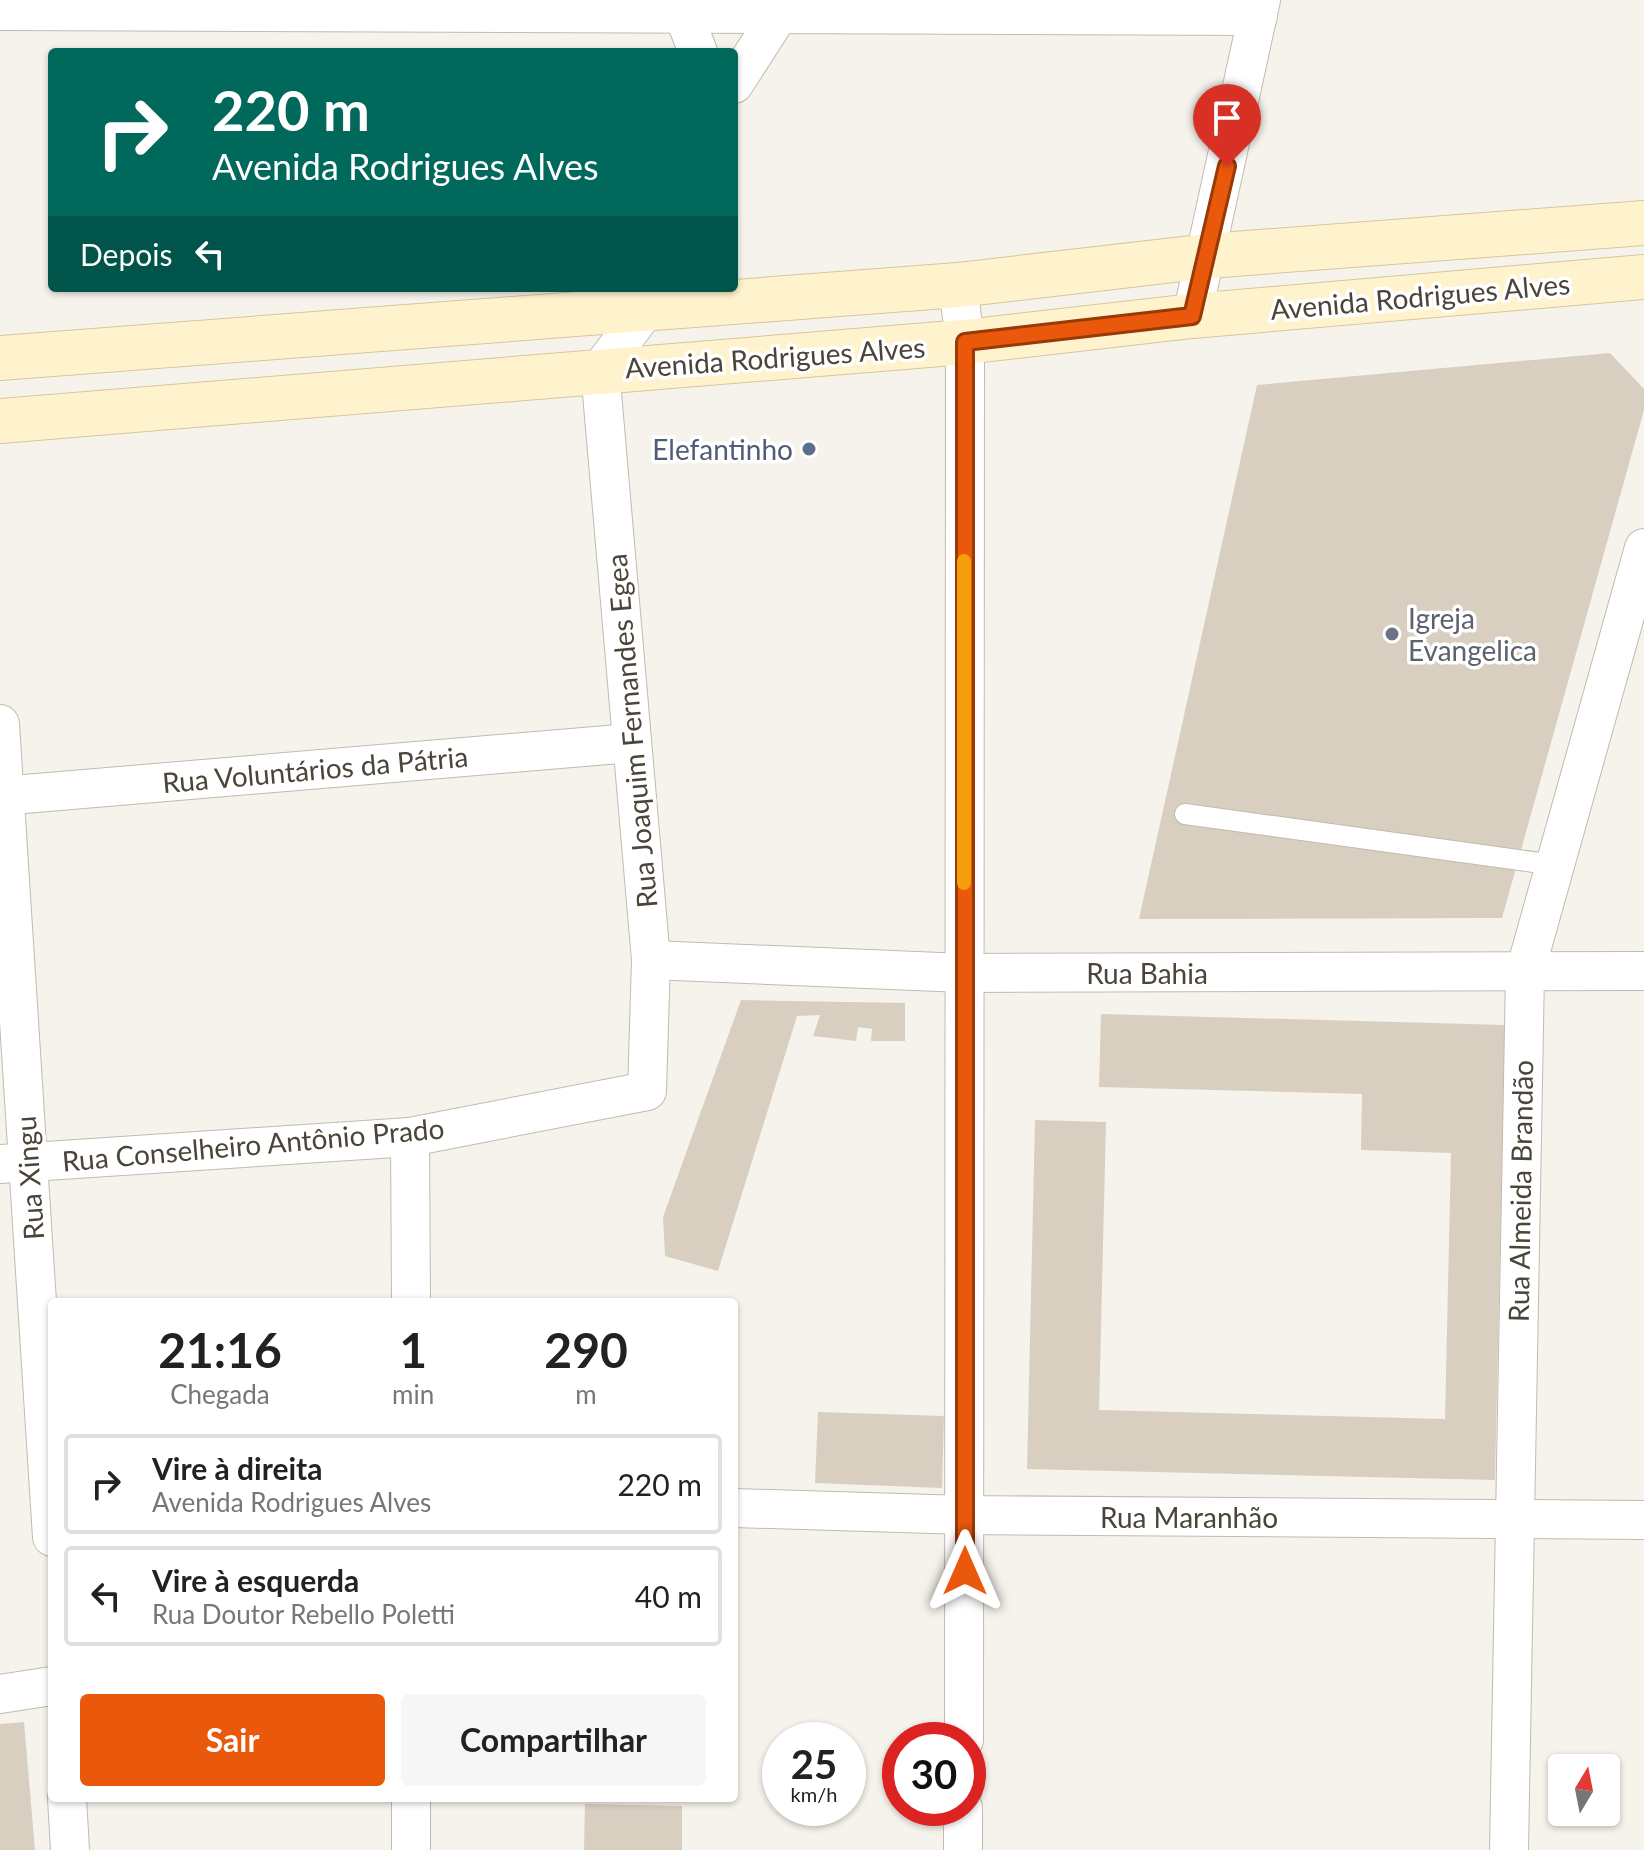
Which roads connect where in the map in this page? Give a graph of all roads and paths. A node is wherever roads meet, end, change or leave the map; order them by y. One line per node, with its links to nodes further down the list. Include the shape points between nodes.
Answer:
1 (680, 6): 2 (street); 4 (street); 5 (street)
2 (785, 6): 3 (street); 6 (street)
3 (1259, 8): 8 (street)
4 (0, 11)
5 (696, 48)
6 (738, 78)
7 (1644, 223): 8 (main road, Avenida Rodrigues Alves)
8 (1208, 256): 10 (main road, Avenida Rodrigues Alves); 12 (street)
9 (1644, 277): 12 (main road, Avenida Rodrigues Alves)
10 (958, 285): 11 (main road, Avenida Rodrigues Alves); 13 (street)
11 (651, 298): 14 (main road, Avenida Rodrigues Alves); 15 (street)
12 (1192, 316): 13 (main road, Avenida Rodrigues Alves)
13 (965, 342): 15 (main road, Avenida Rodrigues Alves); 26 (street)
14 (0, 358)
15 (600, 370): 16 (main road, Avenida Rodrigues Alves); 19 (street, Rua Joaquim Fernandes Egea)
16 (0, 421)
17 (1644, 548): 22 (street, Rua Almeida Brandão)
18 (0, 724): 20 (street, Rua Xingu)
19 (631, 743): 20 (street, Rua Voluntários da Pátria); 23 (street, Rua Joaquim Fernandes Egea)
20 (4, 796): 29 (street, Rua Xingu)
21 (1185, 814): 22 (lane)
22 (1555, 865): 25 (street, Rua Almeida Brandão)
23 (651, 960): 26 (street, Rua Bahia); 27 (street, Rua Joaquim Fernandes Egea)
24 (1644, 971): 25 (street, Rua Bahia)
25 (1525, 972): 26 (street, Rua Bahia); 34 (street, Rua Almeida Brandão)
26 (964, 973): 33 (street)
27 (647, 1091): 28 (street, Rua Conselheiro Antônio Prado)
28 (410, 1137): 29 (street, Rua Conselheiro Antônio Prado); 30 (street)
29 (14, 1163): 31 (street, Rua Xingu)
30 (411, 1298)
31 (48, 1498)
32 (738, 1508): 33 (street, Rua Maranhão)
33 (965, 1515): 34 (street, Rua Maranhão); 38 (street)
34 (1513, 1519): 35 (street, Rua Maranhão); 45 (street, Rua Almeida Brandão)
35 (1644, 1520)
36 (48, 1687): 37 (street)
37 (0, 1694)
38 (964, 1722)
39 (67, 1802): 42 (street)
40 (411, 1802): 43 (street)
41 (963, 1826): 44 (street)
42 (70, 1850)
43 (411, 1850)
44 (963, 1850)
45 (1509, 1850)

